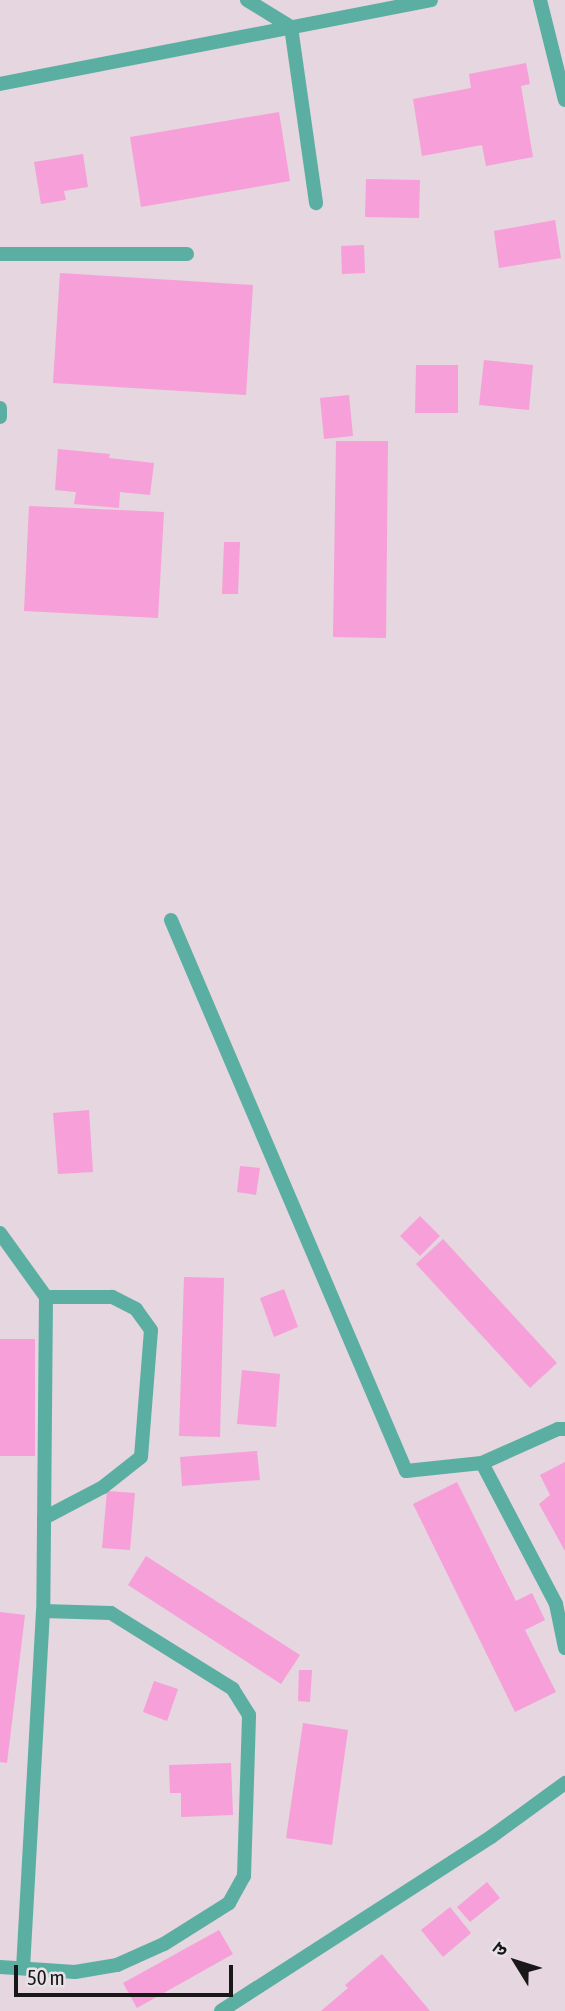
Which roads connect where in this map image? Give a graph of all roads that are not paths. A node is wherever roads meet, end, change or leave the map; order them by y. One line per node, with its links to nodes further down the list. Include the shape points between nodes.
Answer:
1 (247, 0): 4 (lane)
2 (431, 0): 4 (lane)
3 (540, 0): 6 (lane)
4 (291, 27): 5 (lane); 7 (lane)
5 (0, 84)
6 (565, 100)
7 (316, 203)
8 (0, 254): 9 (lane)
9 (187, 254)
10 (0, 408): 11 (lane)
11 (0, 417)
12 (170, 920): 16 (lane, via 406,1471)
13 (0, 1233): 14 (lane)
14 (46, 1297): 17 (lane); 17 (lane, via 112,1297 136,1309 151,1330 141,1457 103,1486)
15 (565, 1429): 16 (lane)
16 (482, 1463): 19 (lane, via 556,1604)
17 (44, 1518): 18 (lane)
18 (43, 1611): 22 (lane); 22 (lane, via 111,1613 233,1689 249,1715 243,1875 229,1903 164,1944 117,1965 75,1972)
19 (565, 1648)
20 (565, 1783): 23 (lane, via 491,1837)
21 (0, 1966): 22 (lane)
22 (23, 1967)
23 (221, 2011)

